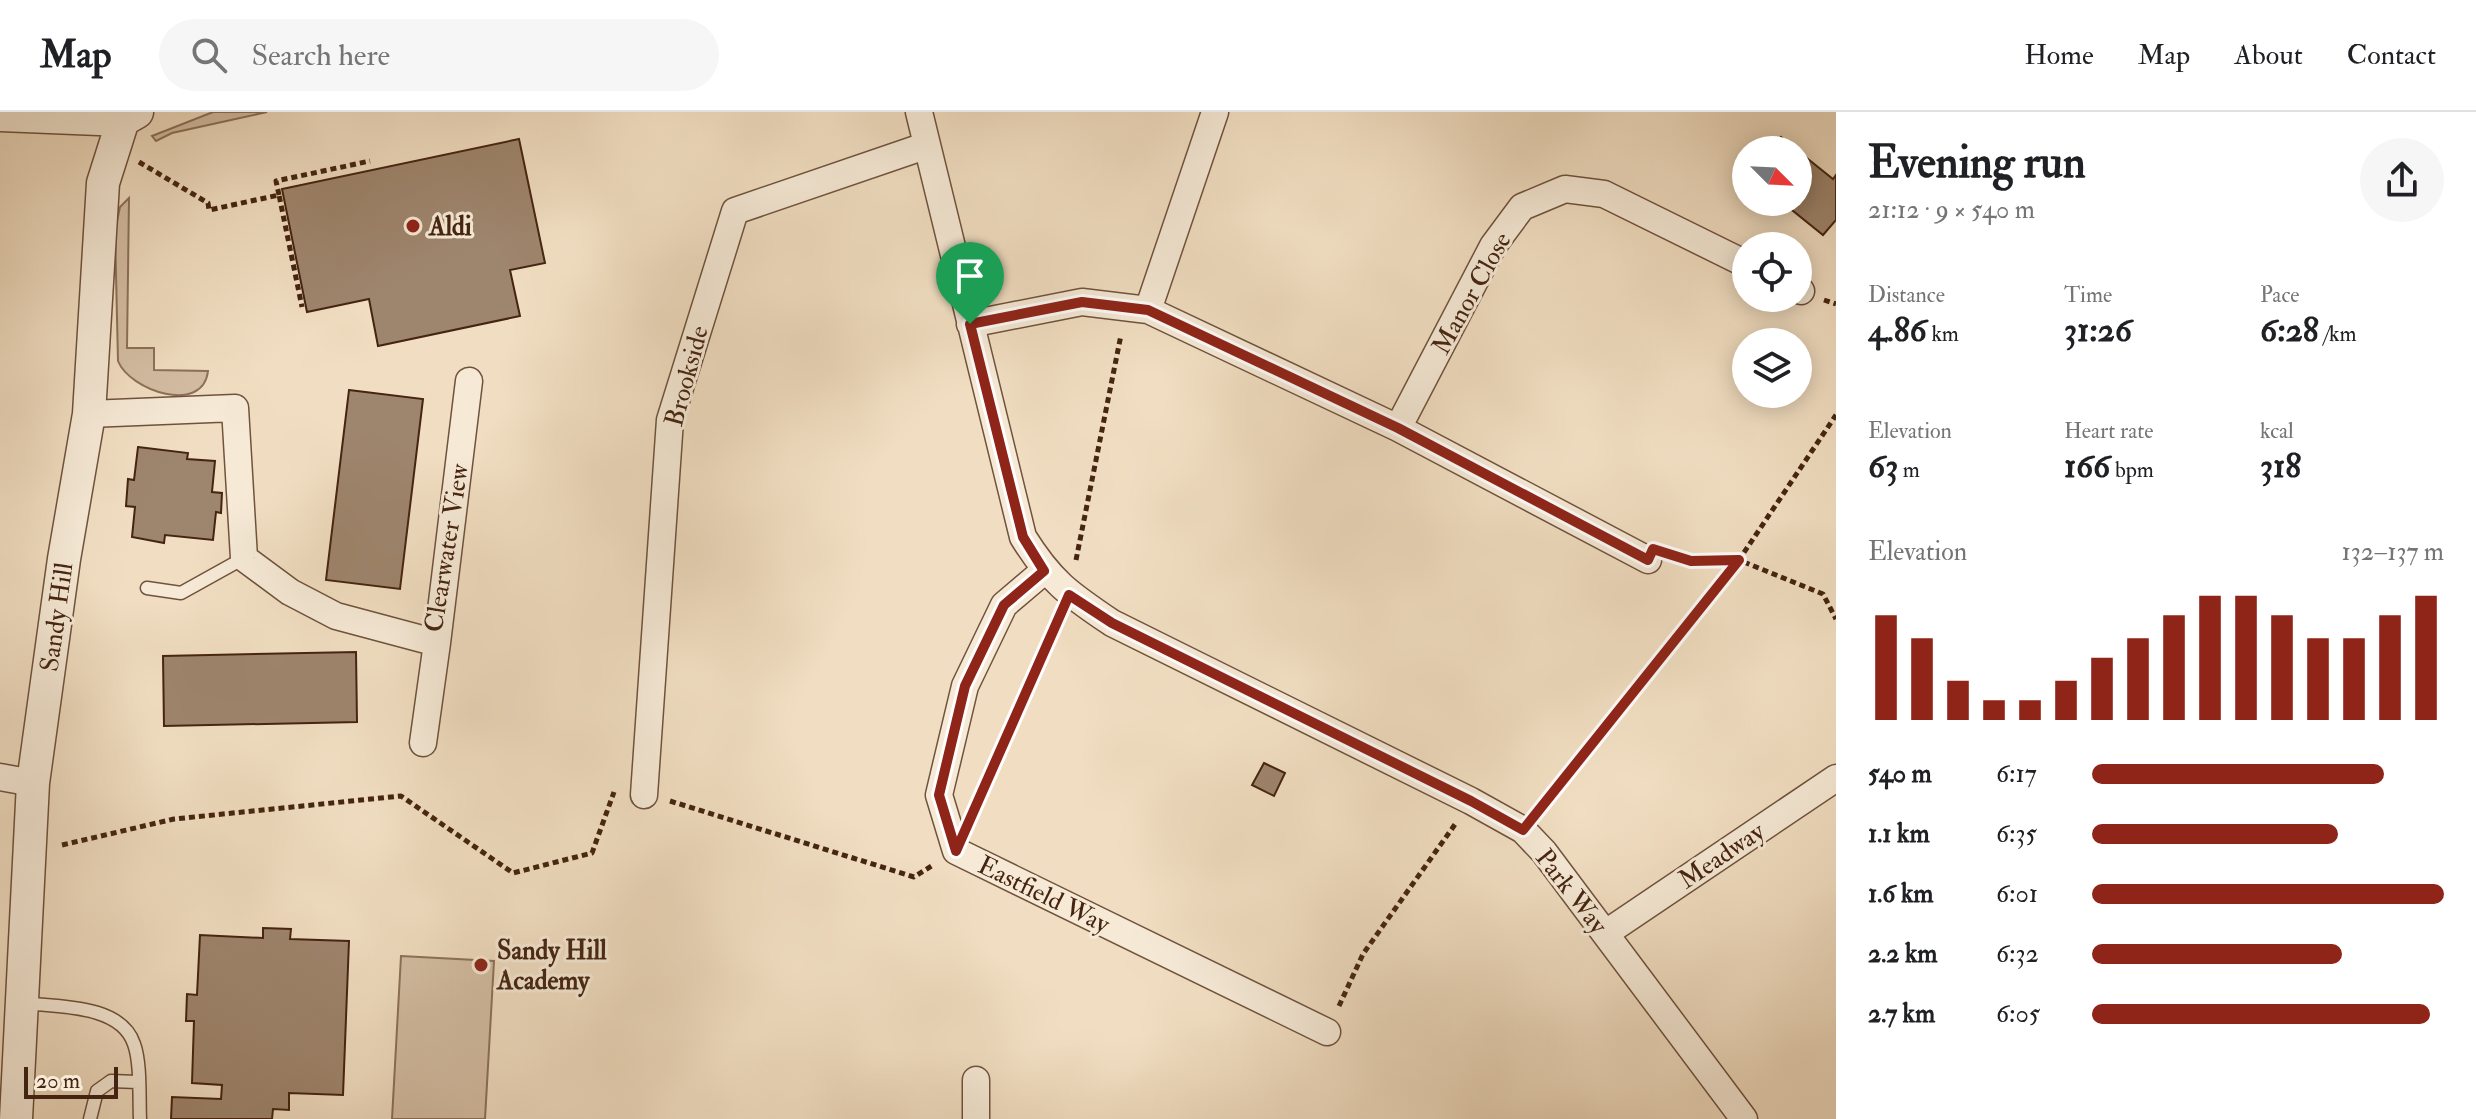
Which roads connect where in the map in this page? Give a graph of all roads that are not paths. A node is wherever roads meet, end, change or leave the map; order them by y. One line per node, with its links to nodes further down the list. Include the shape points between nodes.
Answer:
1 (919, 112): 5 (street, Park Way)
2 (1215, 112): 7 (street)
3 (0, 115): 4 (street)
4 (124, 127): 10 (street, Sandy Hill, via 103,183)
5 (925, 146): 8 (street, Park Way); 21 (street, Brookside, via 735,211 670,420)
6 (1732, 257): 11 (street, Manor Close, via 1604,194 1565,189 1522,207 1493,246)
7 (1138, 308): 8 (street, via 1082,302); 11 (street)
8 (970, 324): 14 (street, Park Way, via 1023,537)
9 (469, 381): 16 (street, Clearwater View)
10 (89, 414): 12 (street, via 235,408); 20 (street, Sandy Hill)
11 (1398, 428): 13 (street)
12 (244, 558): 15 (lane, via 181,593); 16 (street, Clearwater View, via 290,592 336,616)
13 (1648, 560)
14 (1044, 571): 22 (street, Park Way, via 1112,623 1523,830); 24 (street, Eastfield Way, via 1004,605 965,686 939,795 956,851)
15 (147, 588)
16 (437, 643): 17 (street)
17 (423, 743)
18 (0, 777): 20 (street)
19 (1836, 778): 22 (street, Meadway)
20 (33, 783): 23 (street, Sandy Hill)
21 (644, 795)
22 (1606, 933): 31 (street, Park Way)
23 (23, 1003): 26 (lane, via 97,1012 120,1024 134,1043); 27 (street, Sandy Hill)
24 (1327, 1032)
25 (976, 1080): 30 (street)
26 (137, 1082): 28 (lane, via 111,1081 97,1091); 29 (lane)
27 (16, 1119)
28 (90, 1119)
29 (140, 1119)
30 (976, 1119)
31 (1744, 1119)

